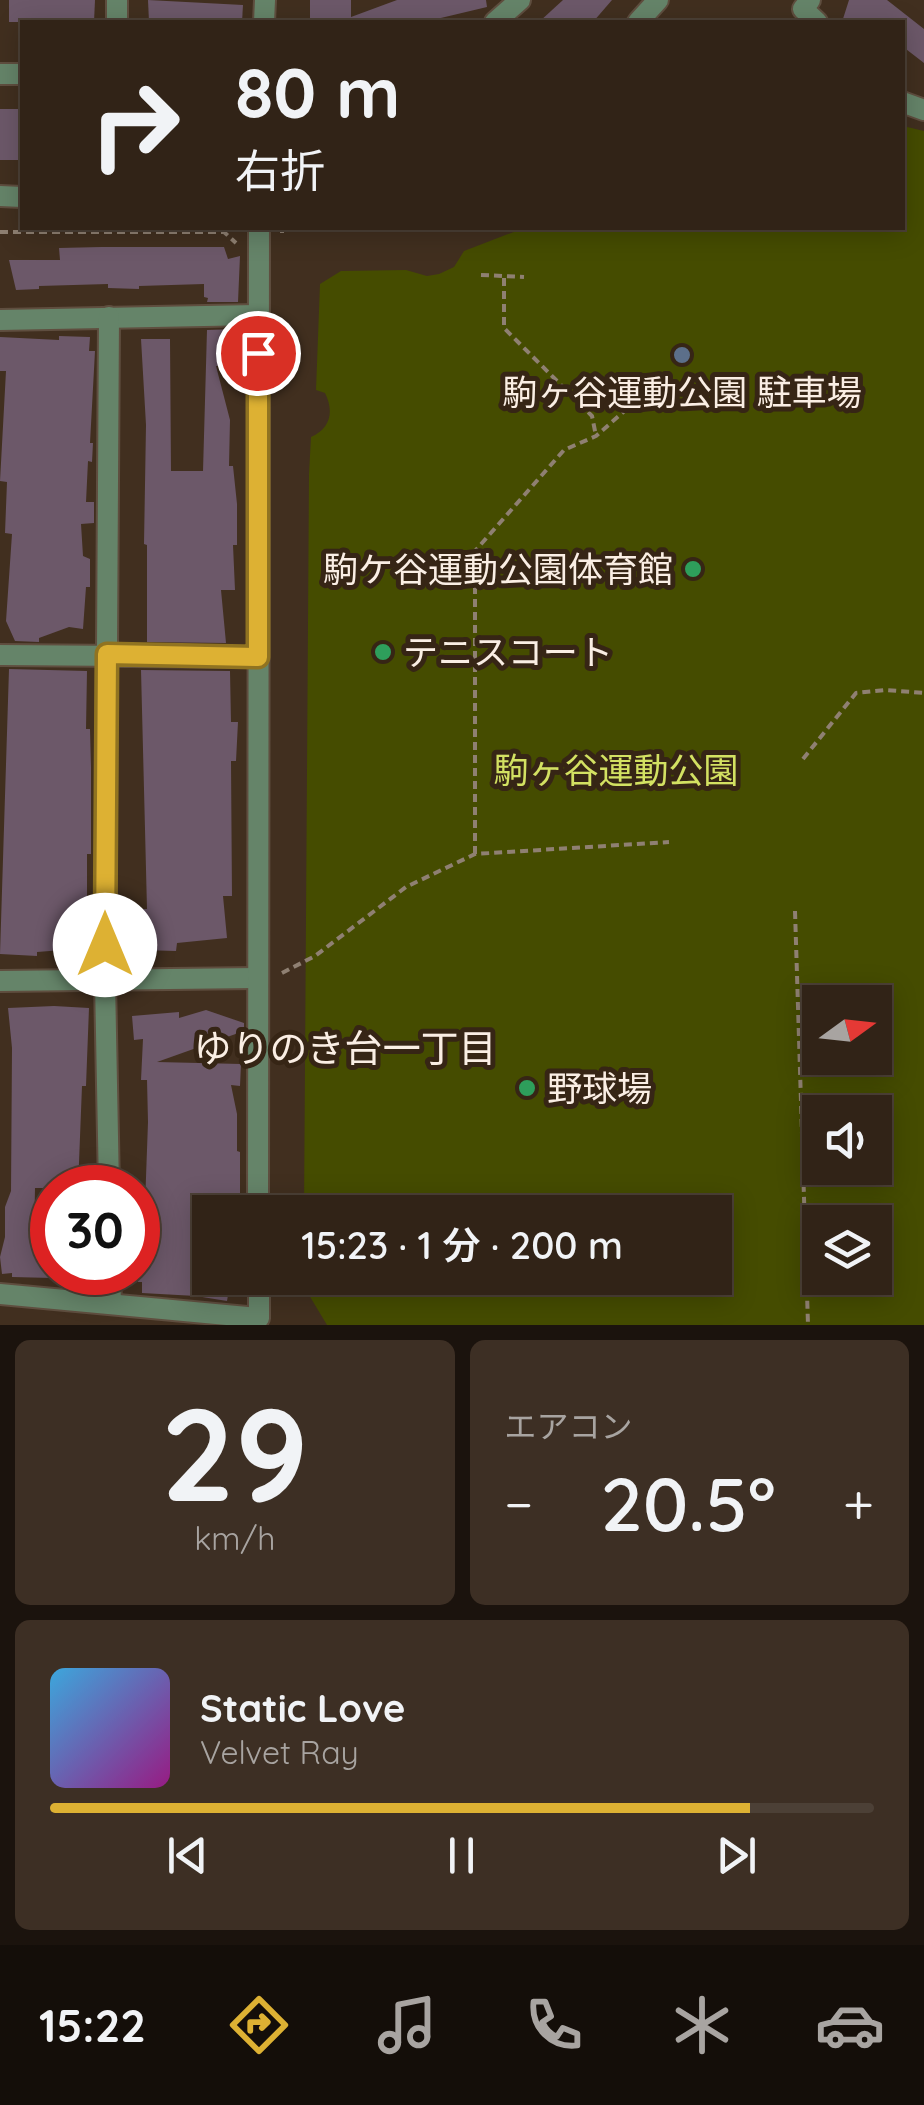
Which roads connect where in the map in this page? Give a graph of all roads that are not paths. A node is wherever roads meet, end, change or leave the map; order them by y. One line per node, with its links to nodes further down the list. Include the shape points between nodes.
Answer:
1 (520, 0): 4 (street)
2 (658, 0): 5 (street)
3 (810, 0): 6 (street, via 803,9)
4 (498, 20)
5 (640, 20)
6 (815, 20)
7 (259, 230): 8 (street)
8 (258, 315): 9 (street); 13 (street)
9 (110, 317): 10 (street); 11 (street)
10 (0, 320)
11 (107, 654): 12 (street); 13 (street); 16 (street)
12 (0, 655)
13 (258, 657): 14 (street)
14 (258, 978): 16 (street); 18 (street)
15 (0, 981): 16 (street)
16 (105, 982): 17 (street)
17 (108, 1165)
18 (258, 1195)
19 (0, 1294): 22 (street)
20 (111, 1295): 22 (street)
21 (258, 1295): 22 (street, via 259,1318)
22 (111, 1304)

